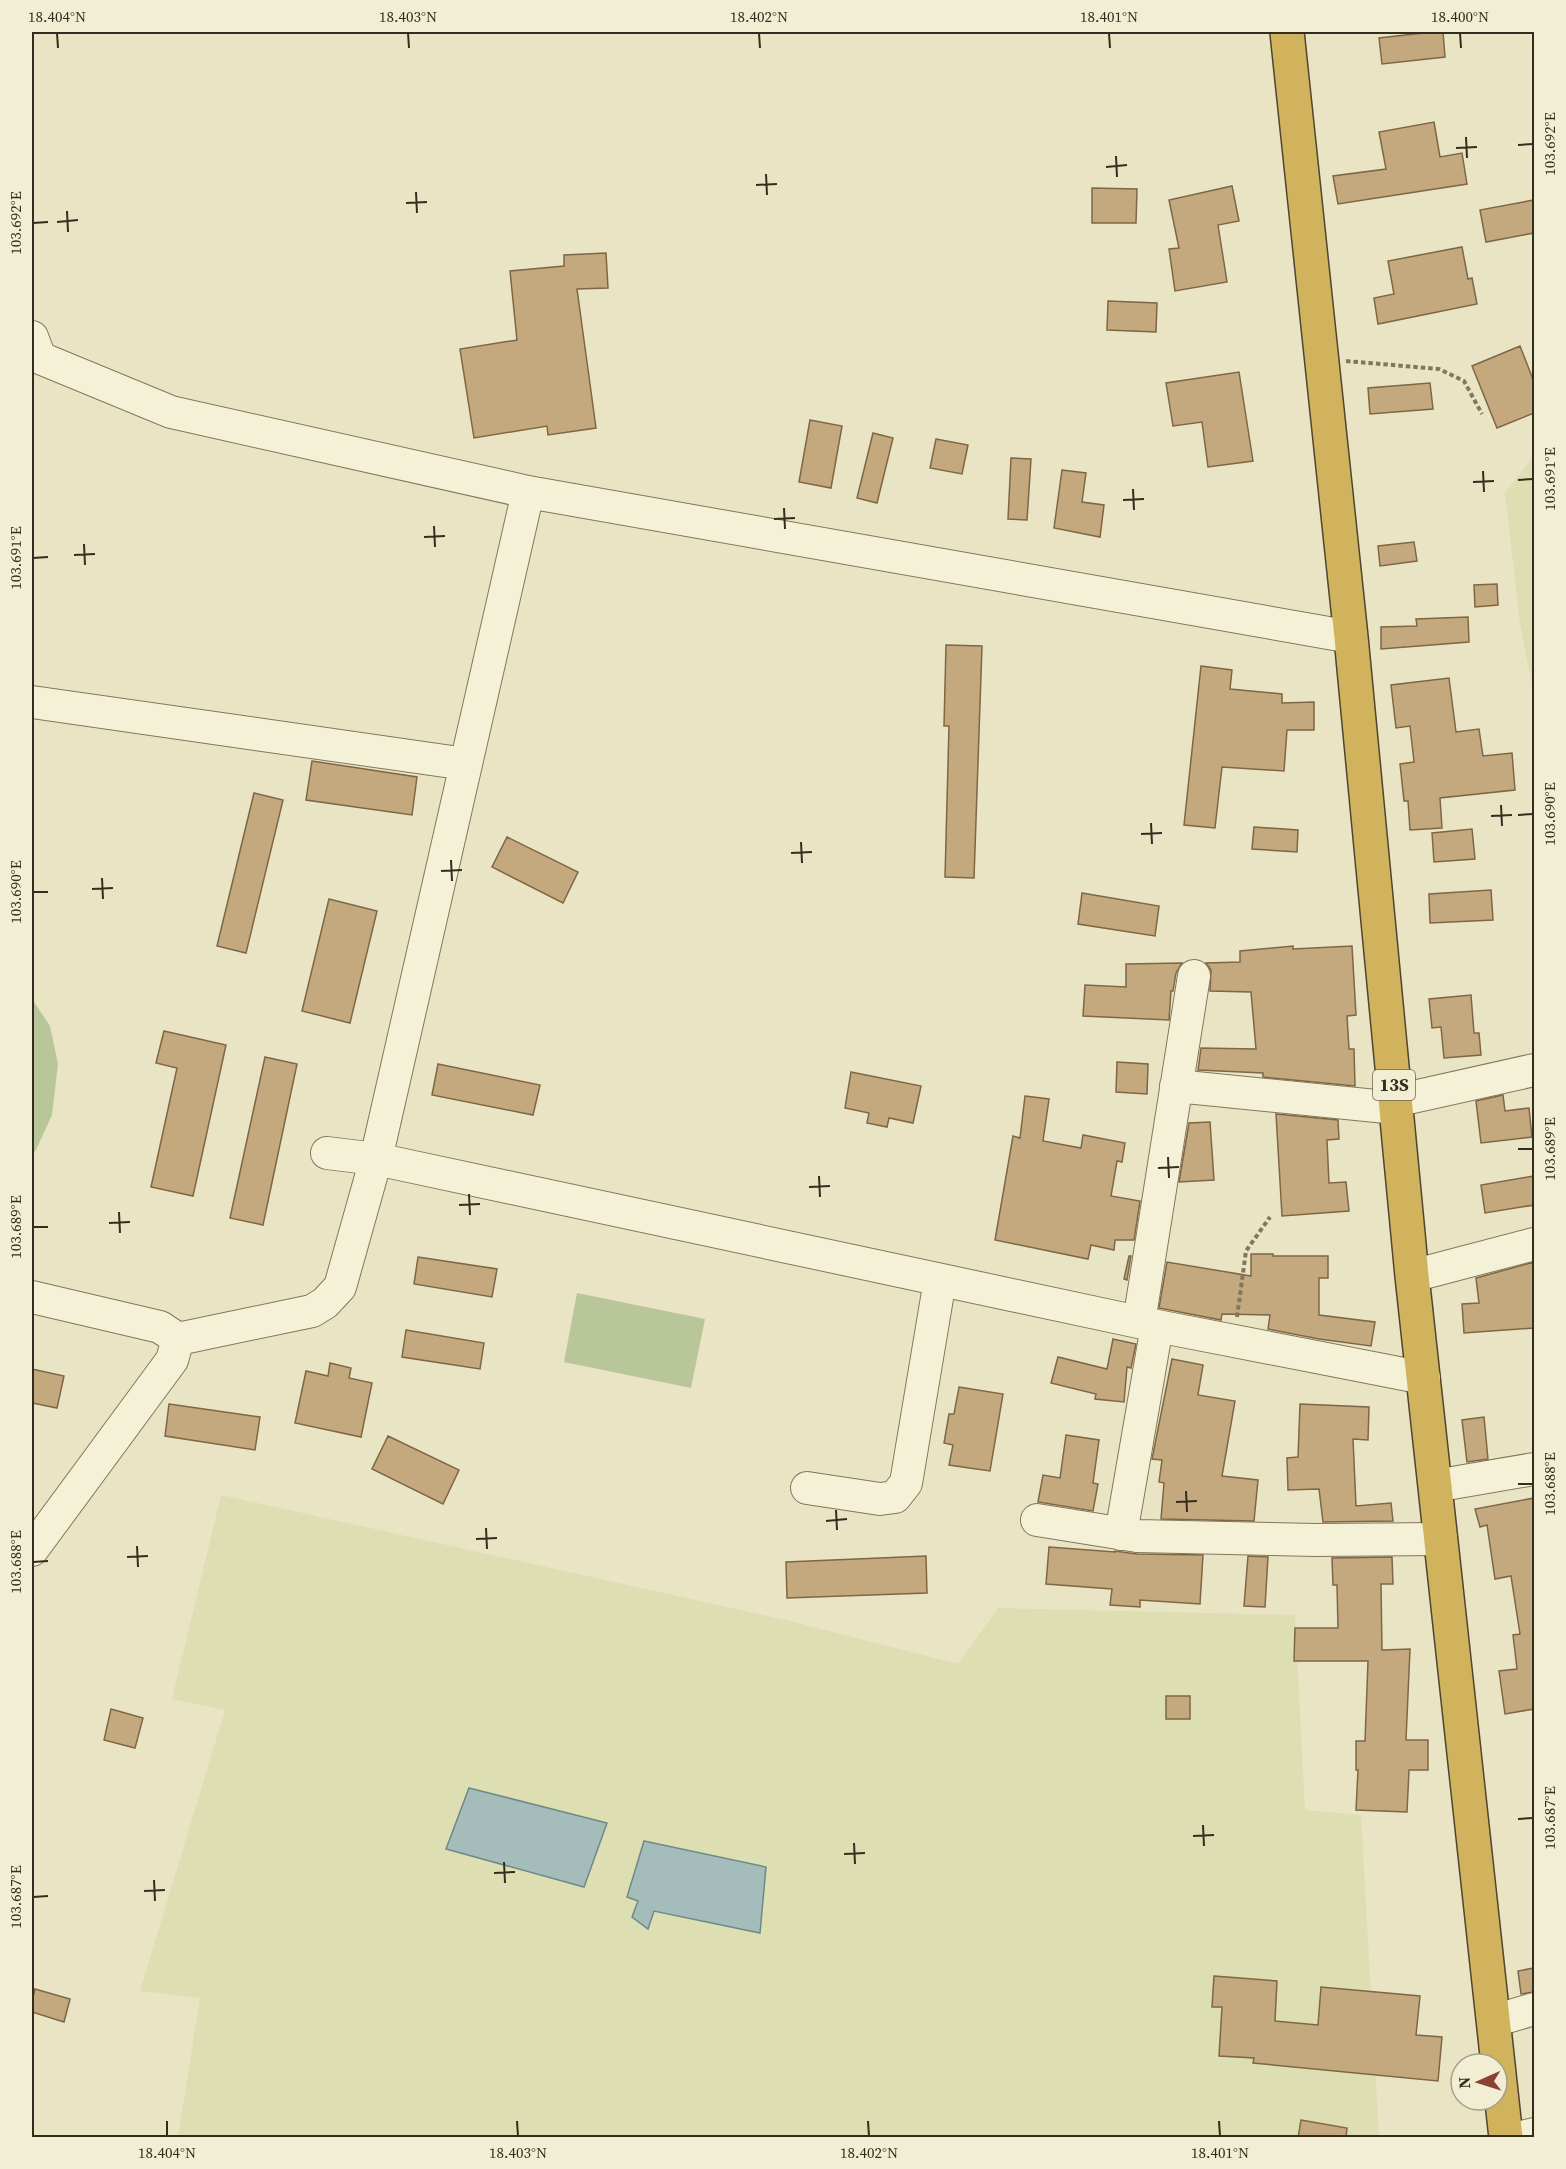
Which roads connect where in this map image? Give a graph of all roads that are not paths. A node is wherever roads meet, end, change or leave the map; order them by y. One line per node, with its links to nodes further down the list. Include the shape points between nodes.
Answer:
1 (1287, 32): 4 (highway, 13S)
2 (32, 337): 3 (street, via 40,358 171,412)
3 (528, 492): 4 (street); 6 (street)
4 (1351, 637): 10 (highway, 13S)
5 (32, 702): 6 (street)
6 (466, 764): 12 (street)
7 (1194, 976): 9 (street)
8 (1534, 1070): 10 (street)
9 (1176, 1086): 10 (street); 17 (street)
10 (1396, 1104): 14 (highway, 13S)
11 (327, 1153): 12 (street)
12 (376, 1159): 15 (street); 18 (street, via 340,1287 325,1303 312,1311)
13 (1534, 1244): 14 (street)
14 (1412, 1276): 19 (highway, 13S)
15 (940, 1280): 17 (street); 22 (street, via 906,1483 895,1497 880,1499)
16 (32, 1297): 18 (street, via 160,1328)
17 (1148, 1324): 19 (street); 24 (street)
18 (178, 1339): 26 (street, via 172,1360)
19 (1424, 1378): 21 (highway, 13S)
20 (1534, 1468): 21 (street)
21 (1435, 1486): 25 (highway, 13S)
22 (807, 1488)
23 (1037, 1520): 24 (street)
24 (1121, 1534): 25 (street)
25 (1441, 1539): 28 (highway, 13S)
26 (32, 1550)
27 (1534, 2009): 28 (street)
28 (1493, 2021): 30 (highway, 13S)
29 (1534, 2134): 31 (street)
30 (1506, 2138)
31 (1517, 2138)

